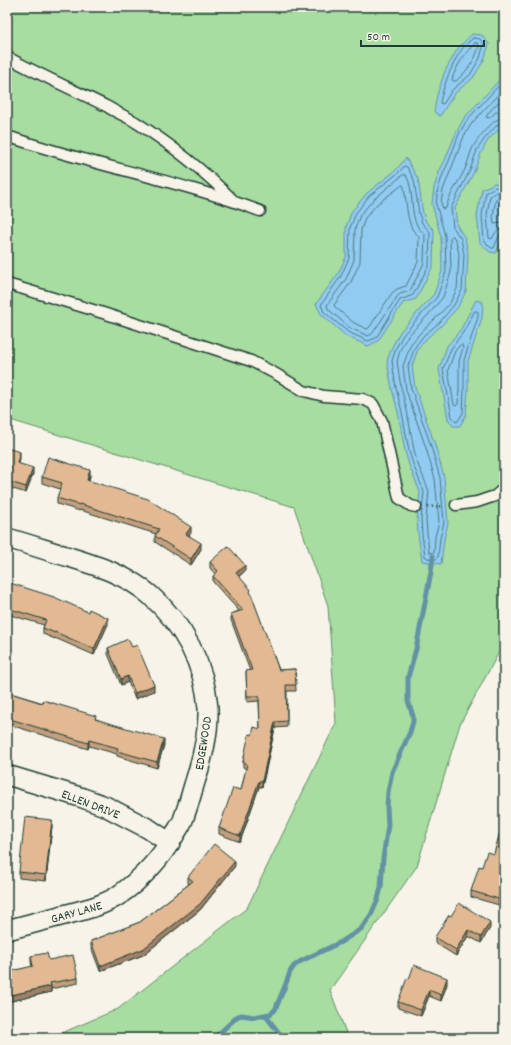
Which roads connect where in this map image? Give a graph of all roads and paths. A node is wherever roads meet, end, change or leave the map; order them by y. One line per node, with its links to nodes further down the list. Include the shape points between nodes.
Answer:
1 (7, 57): 3 (lane, via 137,123 177,152)
2 (7, 136): 3 (lane)
3 (234, 201): 4 (lane)
4 (260, 211)
5 (7, 284): 8 (lane, via 251,361 304,391 324,396 363,399 372,404 382,421 399,498)
6 (504, 488): 7 (lane, via 495,496 478,502)
7 (456, 505): 8 (path)
8 (416, 507)
9 (7, 538): 11 (street, EDGEWOOD, via 119,574 134,582 165,609 188,642 199,665 208,709 207,726 202,759 189,801 182,821)
10 (7, 775): 11 (street, ELLEN DRIVE, via 105,806)
11 (170, 842): 12 (street, GARY LANE, via 153,865 118,896 101,905)
12 (7, 930)

